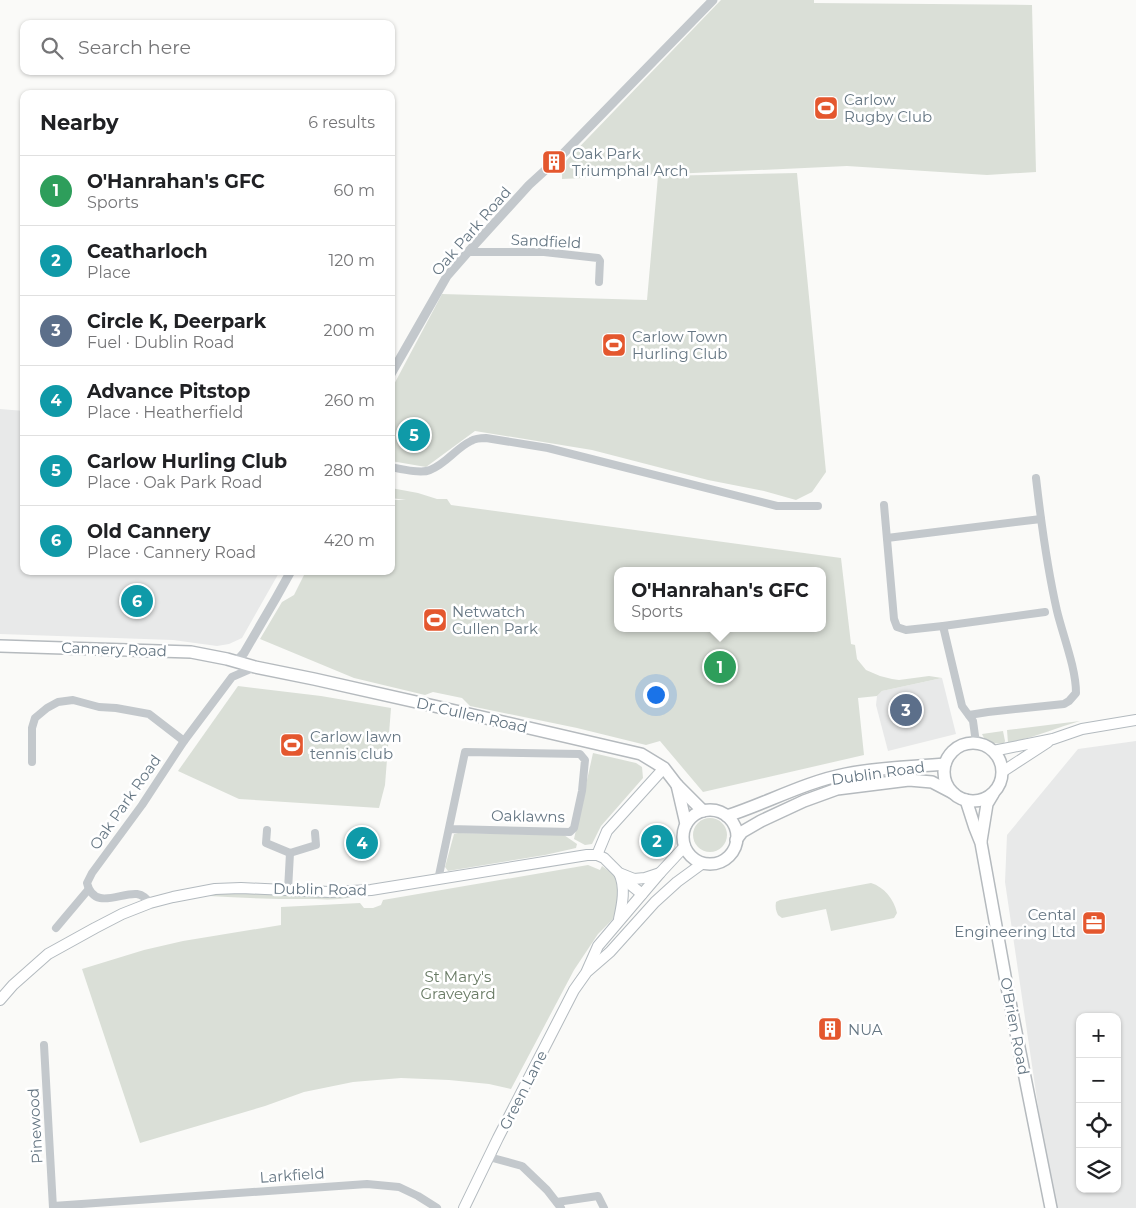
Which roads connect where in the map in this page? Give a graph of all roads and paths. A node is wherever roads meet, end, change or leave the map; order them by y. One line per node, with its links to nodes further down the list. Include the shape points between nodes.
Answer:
1 (713, 0): 2 (street, Oak Park Road, via 529,185)
2 (468, 252): 3 (street, Sandfield, via 544,252 598,258); 4 (street, Oak Park Road, via 447,276)
3 (599, 282)
4 (395, 367)
5 (395, 468): 8 (street, via 428,471 469,441 486,438 548,448 777,506)
6 (1036, 478): 9 (street)
7 (884, 505): 10 (street)
8 (818, 506)
9 (1041, 519): 10 (street); 18 (street, via 1076,693 1064,704)
10 (887, 538): 13 (street, via 897,627 906,630)
11 (289, 575): 15 (street, via 248,645)
12 (1045, 612): 13 (street)
13 (943, 626): 18 (street, via 962,706)
14 (0, 646): 15 (main road, Cannery Road, via 190,652)
15 (231, 660): 16 (main road, Cannery Road); 17 (street)
16 (255, 668): 17 (street); 26 (main road, Dr Cullen Road, via 641,754)
17 (232, 677): 21 (street, Oak Park Road)
18 (969, 715): 22 (street)
19 (1136, 720): 20 (main road, via 1082,729)
20 (1053, 739): 23 (main road); 27 (main road)
21 (184, 741): 24 (street, via 149,714 73,700 58,702 35,718); 47 (street, Oak Park Road, via 92,873 86,884)
22 (976, 743): 23 (main road); 25 (main road, via 961,746)
23 (993, 751): 27 (main road)
24 (32, 762)
25 (945, 764): 30 (main road, via 945,780); 33 (main road, Dublin Road, via 846,774 794,789)
26 (664, 768): 28 (main road, Dr Cullen Road); 42 (main road, via 606,831)
27 (1002, 772): 29 (main road)
28 (677, 785): 32 (main road, Dr Cullen Road); 34 (main road)
29 (996, 789): 31 (main road, via 983,799); 39 (main road, O'Brien Road, via 987,804)
30 (953, 794): 31 (main road); 38 (main road, Dublin Road, via 932,782 909,780 837,789 761,820)
31 (966, 800): 39 (main road, O'Brien Road)
32 (703, 811): 33 (main road, via 712,810); 34 (main road)
33 (727, 816): 38 (main road, via 733,823)
34 (686, 824): 40 (main road)
35 (450, 829): 35 (street, Oaklawns, via 465,752 580,754 585,760 582,791 574,828 570,832); 46 (street, Oaklawns)
36 (267, 830): 41 (street, via 266,844)
37 (315, 833): 41 (street, via 316,845)
38 (736, 840): 43 (main road, via 726,858 718,862)
39 (981, 843): 63 (main road, O'Brien Road)
40 (685, 846): 43 (main road, via 695,859); 44 (main road)
41 (290, 853): 48 (street)
42 (597, 855): 45 (main road); 46 (main road, Dublin Road)
43 (704, 862): 50 (main road)
44 (660, 873): 45 (main road, via 634,879); 49 (main road)
45 (620, 875): 49 (main road); 52 (main road, via 622,898)
46 (438, 880): 48 (main road, Dublin Road, via 371,890)
47 (88, 890): 51 (street, via 103,899 136,894 146,897); 53 (street)
48 (288, 890): 51 (main road, Dublin Road, via 215,889)
49 (643, 892): 50 (main road); 52 (main road)
50 (655, 902): 54 (main road, via 610,952)
51 (150, 903): 55 (main road, Dublin Road, via 48,954 13,984)
52 (619, 920): 54 (main road, via 598,946)
53 (56, 928)
54 (586, 973): 57 (main road, Green Lane, via 574,990)
55 (0, 1000)
56 (44, 1045): 59 (street, Pinewood)
57 (489, 1157): 58 (street, via 522,1166); 61 (main road, Green Lane)
58 (559, 1205): 62 (street, via 598,1196)
59 (53, 1207): 60 (street, Larkfield, via 367,1184 399,1187)
60 (437, 1208)
61 (464, 1208)
62 (604, 1208)
63 (1050, 1208)

